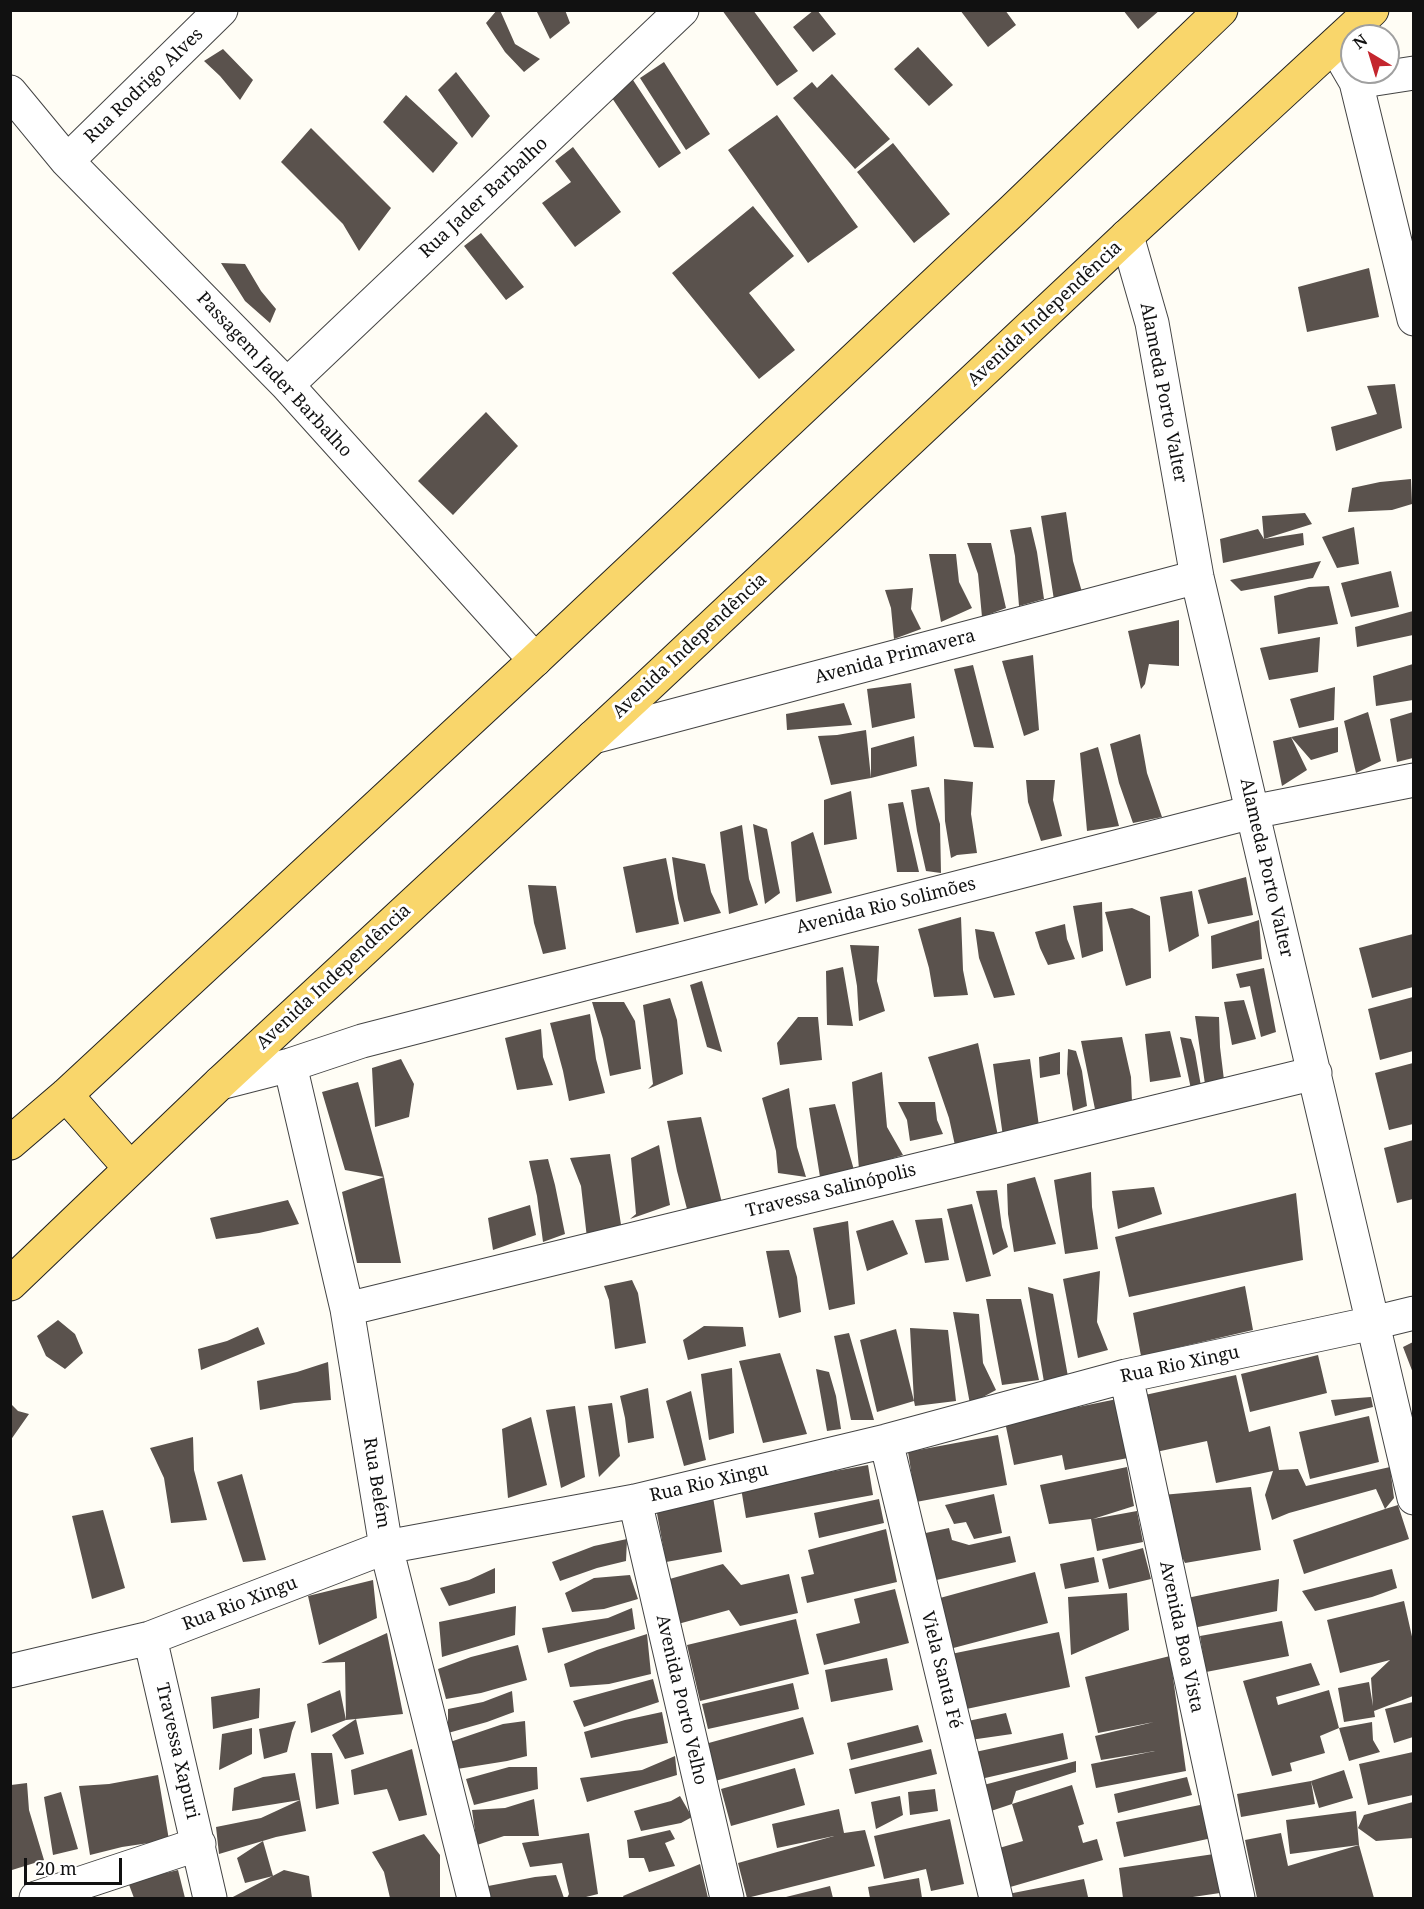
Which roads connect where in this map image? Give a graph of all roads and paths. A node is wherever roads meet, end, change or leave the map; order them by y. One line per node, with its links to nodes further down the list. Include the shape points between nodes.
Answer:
1 (221, 10): 9 (street, Rua Rodrigo Alves)
2 (682, 10): 12 (street, Rua Jader Barbalho)
3 (1221, 10): 14 (main road)
4 (1372, 10): 5 (main road, Avenida Independência)
5 (1335, 46): 6 (street); 10 (main road, Avenida Independência)
6 (1340, 55)
7 (1356, 84): 11 (street)
8 (10, 92): 9 (street, Passagem Jader Barbalho)
9 (68, 161): 12 (street, Passagem Jader Barbalho)
10 (1127, 236): 13 (street, Alameda Porto Valter, via 1152,323); 15 (main road, Avenida Independência)
11 (1413, 319)
12 (286, 385): 14 (street, Passagem Jader Barbalho)
13 (1197, 577): 15 (street, Avenida Primavera); 17 (street, Alameda Porto Valter)
14 (535, 660): 21 (main road)
15 (593, 737): 20 (main road, Avenida Independência)
16 (1413, 780): 17 (street, Avenida Rio Solimões)
17 (1252, 812): 18 (street, Avenida Rio Solimões, via 362,1041); 19 (street, Alameda Porto Valter)
18 (290, 1065): 20 (street); 25 (street, Rua Belém)
19 (1315, 1073): 25 (street, Travessa Salinópolis); 27 (street, Alameda Porto Valter)
20 (220, 1083): 23 (main road, Avenida Independência)
21 (66, 1095): 22 (main road); 23 (main road)
22 (10, 1143)
23 (130, 1168): 24 (main road, Avenida Independência)
24 (10, 1284)
25 (346, 1309): 32 (street, Rua Belém)
26 (1413, 1313): 27 (street, Rua Rio Xingu)
27 (1373, 1323): 28 (street, Rua Rio Xingu); 30 (street, Alameda Porto Valter)
28 (1126, 1376): 29 (street, Rua Rio Xingu); 41 (street, Avenida Boa Vista)
29 (886, 1441): 31 (street, Rua Rio Xingu); 40 (street, Viela Santa Fé)
30 (1413, 1498)
31 (635, 1501): 32 (street, Rua Rio Xingu); 39 (street, Avenida Porto Velho)
32 (386, 1547): 33 (street, Rua Rio Xingu); 38 (street, Rua Belém)
33 (150, 1638): 34 (street, Rua Rio Xingu); 35 (street, Travessa Xapuri)
34 (10, 1671)
35 (199, 1844): 36 (street); 37 (street, Travessa Xapuri)
36 (36, 1899)
37 (210, 1899)
38 (474, 1899)
39 (727, 1899)
40 (996, 1899)
41 (1238, 1899)

